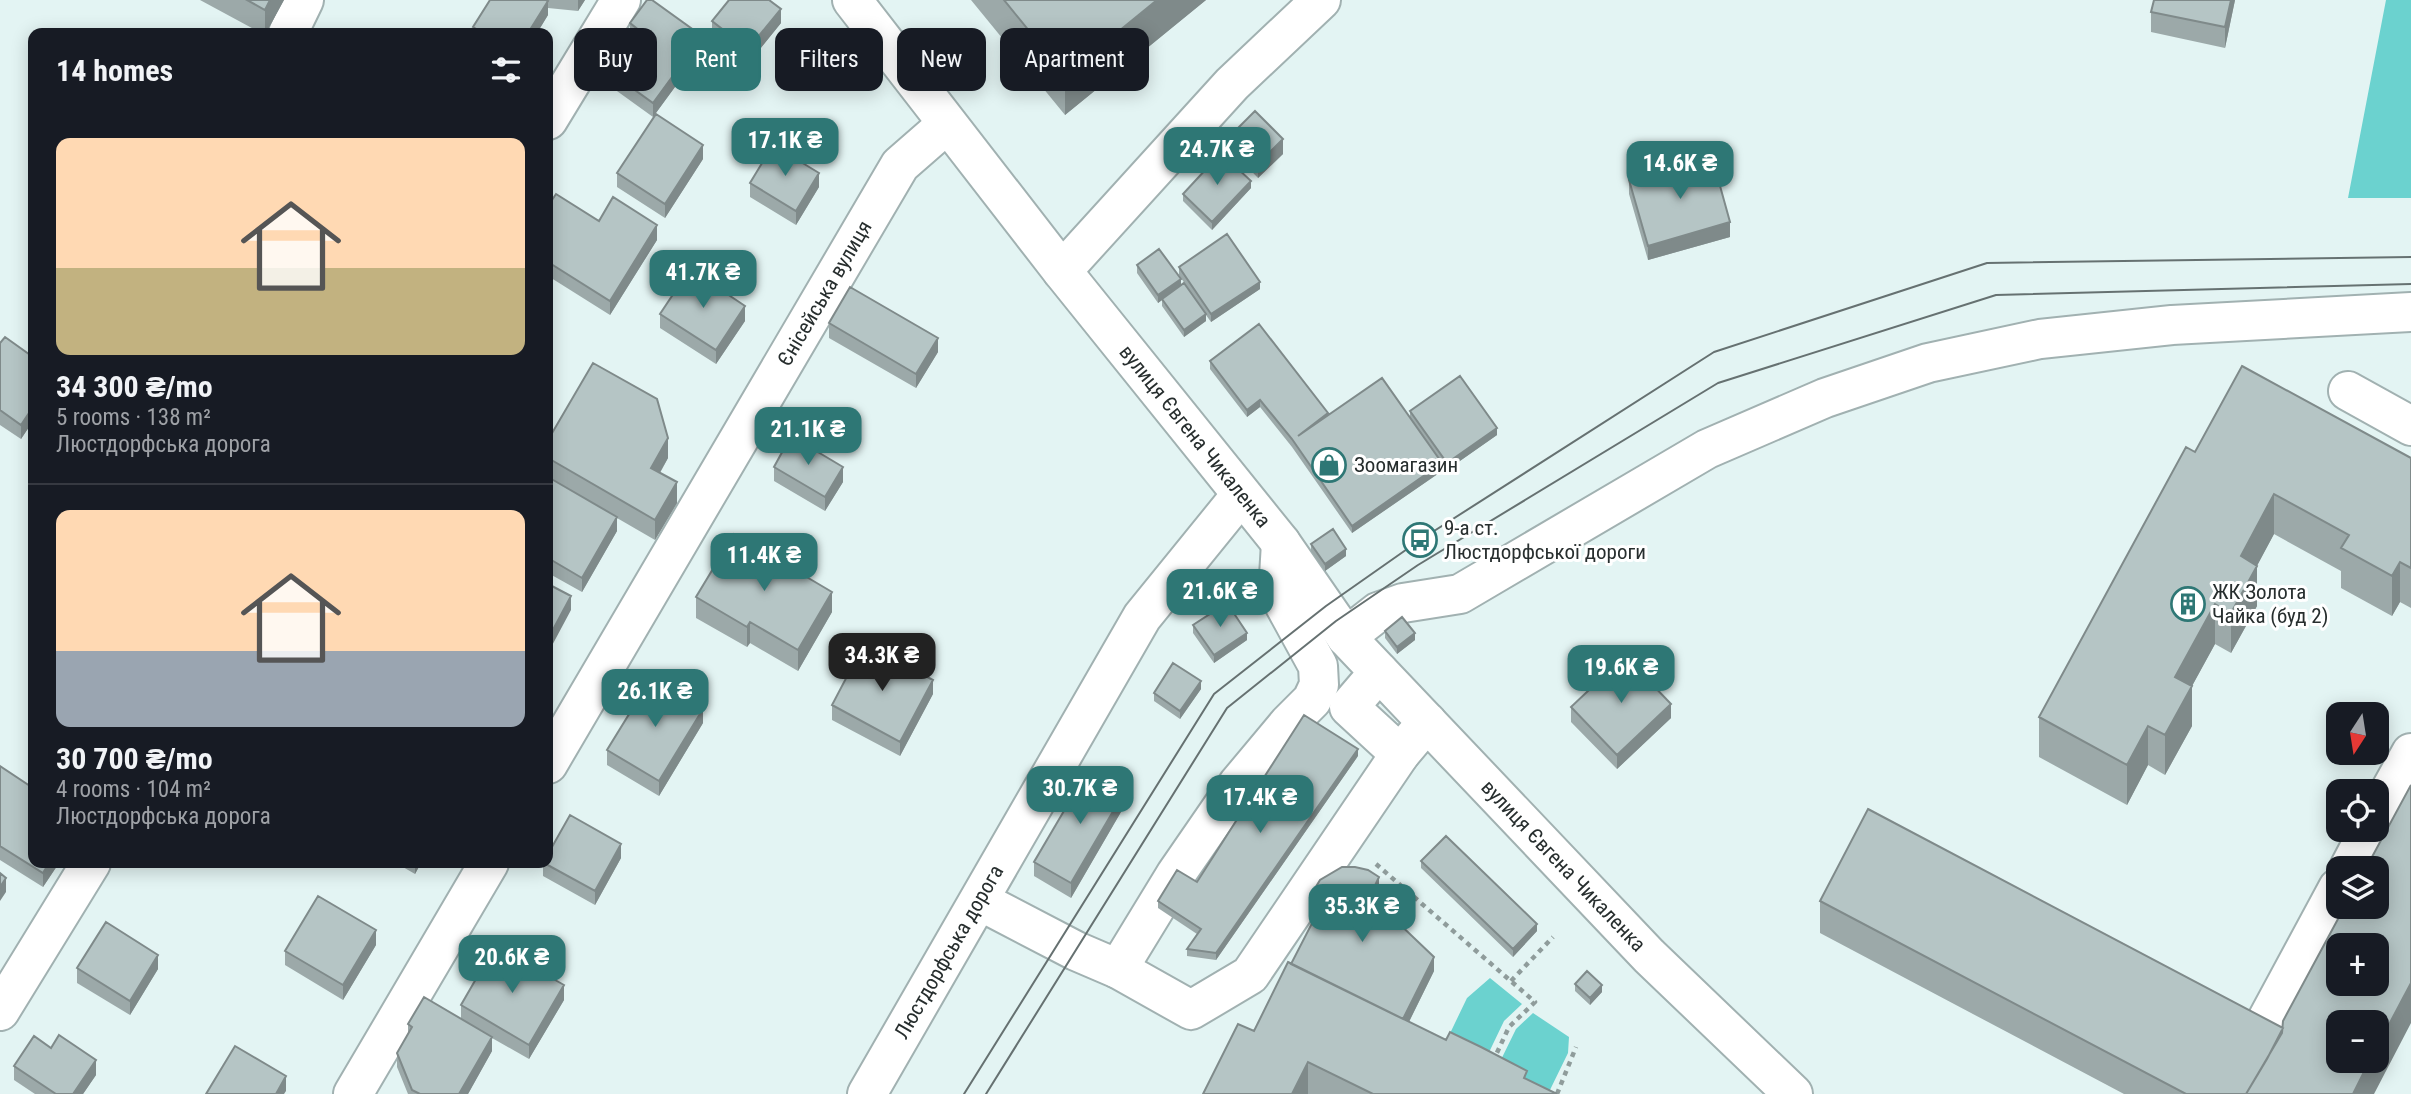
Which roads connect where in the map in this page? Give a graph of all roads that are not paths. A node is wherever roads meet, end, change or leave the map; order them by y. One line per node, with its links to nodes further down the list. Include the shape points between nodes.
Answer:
1 (304, 0): 5 (street)
2 (621, 0): 6 (street)
3 (852, 0): 7 (street, вулиця Євгена Чикаленка)
4 (1321, 0): 8 (street, via 1232,84)
5 (290, 28)
6 (553, 112)
7 (947, 124): 8 (street, вулиця Євгена Чикаленка); 19 (street, Єнісейська вулиця, via 900,165)
8 (1062, 271): 12 (street, вулиця Євгена Чикаленка)
9 (2411, 313): 14 (street, via 2172,325 2040,339 1928,363 1825,398 1707,449 1460,594 1378,612)
10 (2348, 391): 11 (street)
11 (2411, 426)
12 (1241, 495): 13 (street, вулиця Євгена Чикаленка); 23 (street, Люстдорфська дорога, via 1142,617)
13 (1281, 543): 14 (street, вулиця Євгена Чикаленка); 25 (street, via 1278,593 1318,666 1319,685 1312,700 1238,785)
14 (1346, 637): 15 (street, вулиця Євгена Чикаленка)
15 (1379, 672): 16 (street, вулиця Євгена Чикаленка); 18 (street, via 1349,707)
16 (1427, 722): 18 (street); 30 (street, вулиця Євгена Чикаленка, via 1649,956)
17 (2411, 753): 20 (street)
18 (1400, 754): 25 (street, via 1250,975 1191,1010)
19 (553, 755)
20 (2389, 793)
21 (88, 868): 26 (street)
22 (486, 868): 28 (street)
23 (980, 901): 25 (street); 29 (street, Люстдорфська дорога)
24 (2326, 910): 27 (street)
25 (1118, 969)
26 (0, 1011)
27 (2248, 1055)
28 (354, 1094)
29 (867, 1094)
30 (1793, 1094)

